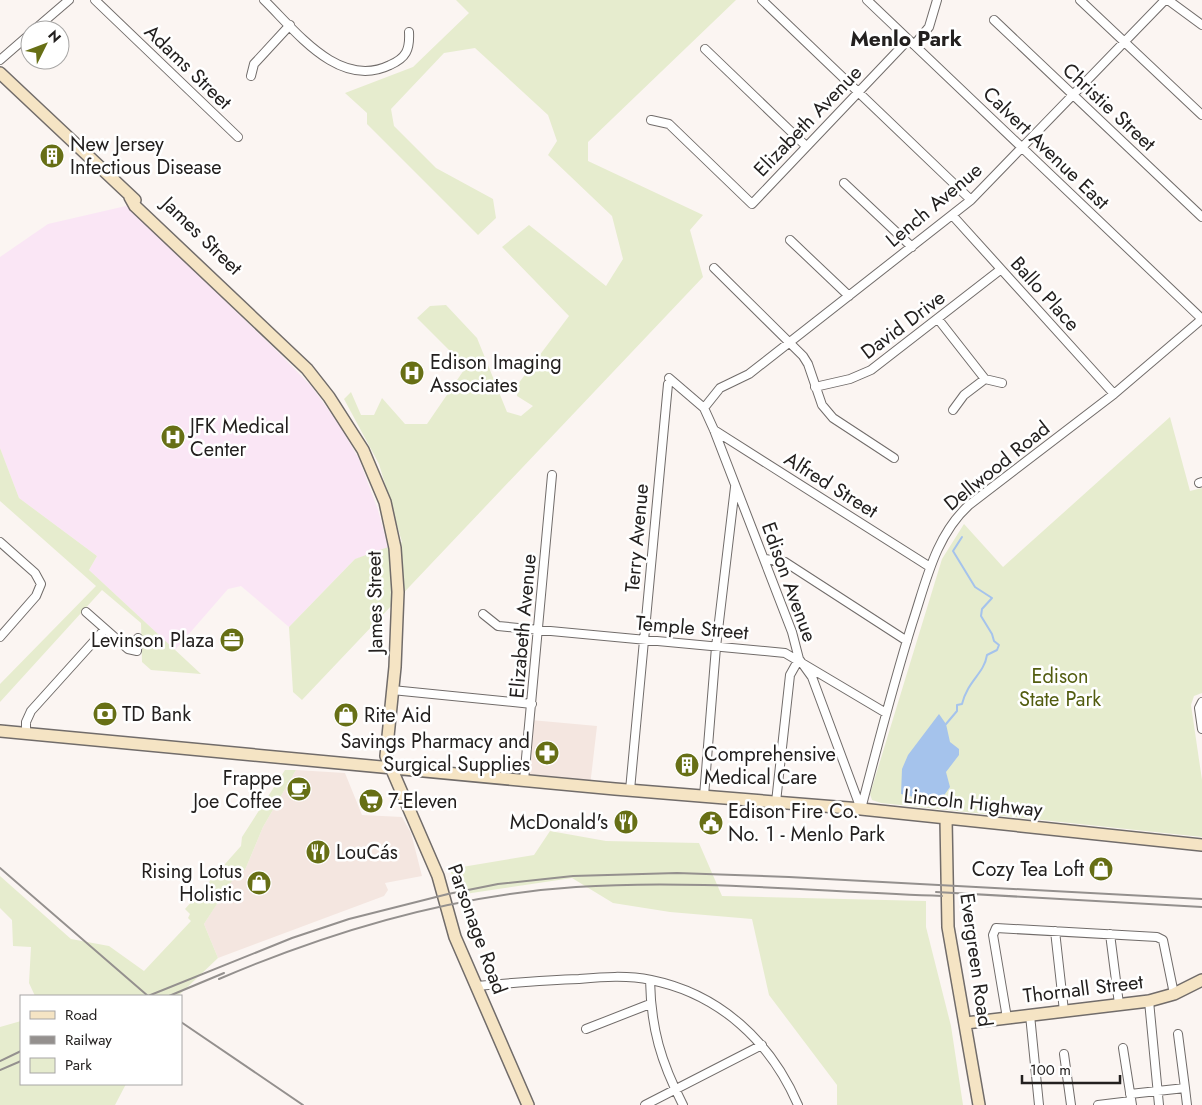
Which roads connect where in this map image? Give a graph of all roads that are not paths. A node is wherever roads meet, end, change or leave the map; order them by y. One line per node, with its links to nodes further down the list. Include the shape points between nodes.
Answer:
1 (69, 0): 10 (street)
2 (94, 0): 26 (street, Adams Street)
3 (762, 0): 22 (street)
4 (867, 0): 15 (street, Calvert Avenue East)
5 (937, 0): 15 (street, Elizabeth Avenue, via 929,27)
6 (1080, 0): 16 (street)
7 (1165, 0): 16 (street, Lench Avenue)
8 (1168, 0): 13 (street)
9 (265, 1): 12 (street)
10 (46, 20)
11 (994, 20): 23 (street, Christie Street)
12 (290, 25): 14 (street, via 329,61 358,71 382,69 400,60 410,47); 21 (street, via 254,64)
13 (1202, 25)
14 (409, 32)
15 (911, 42): 22 (street, Elizabeth Avenue); 28 (street, Calvert Avenue East)
16 (1125, 42): 23 (street, Lench Avenue); 24 (street)
17 (20, 43): 19 (street)
18 (705, 49): 27 (street)
19 (0, 60)
20 (0, 73): 65 (street, James Street, via 297,353 330,397 363,450 385,502 395,548 397,636)
21 (251, 76)
22 (858, 92): 27 (street, Elizabeth Avenue); 30 (street)
23 (1072, 94): 28 (street, Lench Avenue); 32 (street, Christie Street)
24 (1202, 115)
25 (651, 120): 27 (street, Elizabeth Avenue, via 668,124 752,204)
26 (238, 137)
27 (806, 146)
28 (1022, 147): 30 (street, Lench Avenue); 39 (street, Calvert Avenue East)
29 (844, 183): 34 (street)
30 (972, 200): 31 (street, Lench Avenue)
31 (953, 216): 34 (street, Lench Avenue); 36 (street, Ballo Place)
32 (1202, 217)
33 (790, 240): 37 (street)
34 (912, 247): 37 (street, Lench Avenue)
35 (714, 268): 40 (street)
36 (1000, 270): 38 (street, David Drive); 45 (street, Ballo Place)
37 (849, 296): 40 (street, Lench Avenue)
38 (938, 319): 42 (street); 44 (street, David Drive, via 872,370)
39 (1202, 319): 45 (street, Dellwood Road)
40 (790, 341): 44 (street, via 808,364); 46 (street, Lench Avenue, via 749,374 720,388)
41 (670, 379): 46 (street, Edison Avenue); 61 (street, Terry Avenue)
42 (985, 379): 43 (street); 47 (street, via 964,395)
43 (1002, 383)
44 (815, 388): 49 (street, via 822,405 833,418)
45 (1114, 394): 54 (street, Dellwood Road, via 960,513 947,530)
46 (704, 408): 48 (street, Edison Avenue)
47 (953, 410)
48 (714, 430): 51 (street, Edison Avenue); 54 (street, Alfred Street)
49 (894, 458)
50 (552, 475): 58 (street, Elizabeth Avenue)
51 (735, 486): 53 (street, Edison Avenue); 63 (street)
52 (0, 542): 59 (street, via 35,573 40,584 36,596)
53 (765, 560): 62 (street, via 785,562); 64 (street, Edison Avenue)
54 (930, 567): 62 (street, Dellwood Road)
55 (86, 612): 57 (street)
56 (483, 614): 58 (street, Temple Street, via 498,626)
57 (105, 629): 60 (street, via 128,649 137,650); 71 (street, via 31,711)
58 (539, 630): 61 (street, Temple Street); 67 (street, Elizabeth Avenue)
59 (0, 637)
60 (138, 638)
61 (644, 640): 63 (street, Temple Street); 74 (street, Terry Avenue)
62 (907, 641): 68 (street, Dellwood Road)
63 (716, 647): 64 (street, Temple Street, via 785,653); 75 (street)
64 (799, 659): 68 (street, Temple Street); 76 (street, via 790,675); 77 (street, Edison Avenue, via 812,678)
65 (392, 690): 67 (street); 72 (street, James Street, via 386,756)
66 (1202, 702): 69 (street, via 1199,708)
67 (532, 704): 73 (street, Elizabeth Avenue)
68 (886, 714): 77 (street, Dellwood Road)
69 (1202, 729)
70 (0, 731): 71 (street, Lincoln Highway)
71 (28, 734): 72 (street, Lincoln Highway)
72 (390, 767): 73 (street, Lincoln Highway); 84 (street, Parsonage Road, via 438,876 456,937)
73 (524, 780): 74 (street, Lincoln Highway)
74 (630, 790): 75 (street, Lincoln Highway)
75 (704, 796): 76 (street, Lincoln Highway)
76 (776, 802): 77 (street, Lincoln Highway)
77 (861, 809): 78 (street, Lincoln Highway)
78 (946, 819): 79 (street, Lincoln Highway); 92 (street, Evergreen Road, via 948,927)
79 (1202, 845)
80 (1055, 931): 81 (street); 89 (street); 91 (street, via 993,930)
81 (1110, 934): 85 (street, via 1163,940); 88 (street)
82 (650, 980): 84 (street, via 613,976); 87 (street); 95 (street, via 697,995 716,1005 743,1025)
83 (1202, 980): 85 (street, Thornall Street)
84 (477, 986): 102 (street, Parsonage Road)
85 (1174, 994): 86 (street, Thornall Street)
86 (1148, 1001): 88 (street, Thornall Street); 100 (street)
87 (650, 1004): 93 (street); 99 (street, via 656,1044)
88 (1119, 1004): 89 (street, Thornall Street)
89 (1064, 1010): 90 (street, Thornall Street)
90 (1030, 1014): 91 (street, Thornall Street); 107 (street)
91 (1006, 1018): 92 (street, Thornall Street)
92 (966, 1023): 106 (street, Evergreen Road)
93 (586, 1029)
94 (1178, 1034): 98 (street)
95 (762, 1045): 99 (street); 105 (street, via 781,1070)
96 (1123, 1048): 101 (street)
97 (1064, 1054): 108 (street)
98 (1185, 1088): 100 (street); 111 (street)
99 (676, 1091): 103 (street); 104 (street)
100 (1157, 1091): 101 (street); 110 (street)
101 (1131, 1100): 109 (street)
102 (528, 1105)
103 (645, 1105)
104 (683, 1105)
105 (798, 1105)
106 (979, 1105)
107 (1039, 1105)
108 (1071, 1105)
109 (1098, 1105)
110 (1159, 1105)
111 (1188, 1105)

